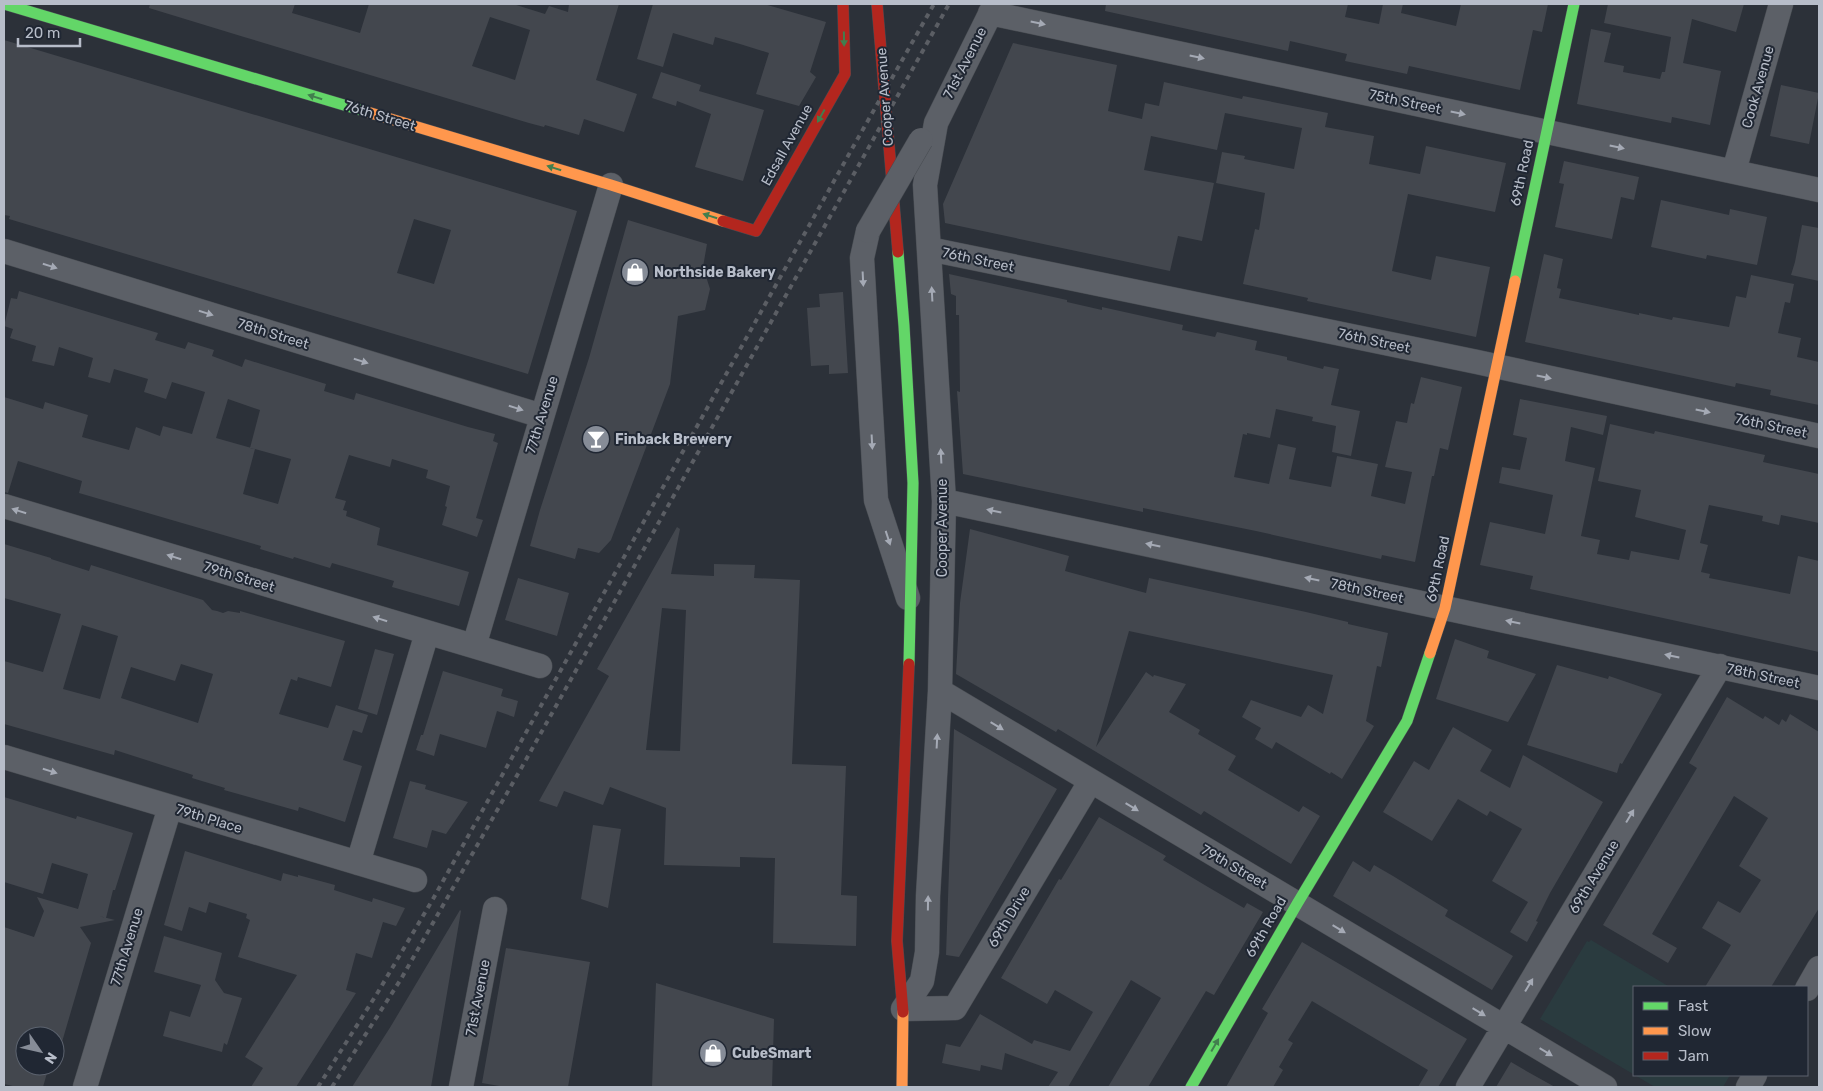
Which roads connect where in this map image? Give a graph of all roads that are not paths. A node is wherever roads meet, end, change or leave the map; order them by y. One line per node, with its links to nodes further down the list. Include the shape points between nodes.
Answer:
1 (4, 4): 10 (street, 76th Street, one-way to 1)
2 (843, 4): 12 (street, Edsall Avenue, one-way to 12, via 845,74)
3 (877, 4): 20 (street, Cooper Avenue, via 904,326 912,473)
4 (1574, 4): 8 (street, 69th Road)
5 (1782, 4): 9 (street, Cook Avenue)
6 (993, 8): 7 (street, 71st Avenue); 8 (street, 75th Street, one-way to 8)
7 (928, 132): 13 (street, Cooper Avenue, via 925,185); 20 (street, Cooper Avenue, one-way to 20, bridge, via 868,231 862,258 876,500)
8 (1546, 132): 9 (street, 75th Street, one-way to 9); 15 (street, 69th Road)
9 (1734, 171): 11 (street, 75th Street)
10 (611, 185): 12 (street, 76th Street, one-way to 10); 16 (street, 77th Avenue)
11 (1819, 190)
12 (756, 231)
13 (929, 250): 15 (street, 76th Street); 18 (street, Cooper Avenue, one-way to 13)
14 (4, 251): 16 (street, 78th Street, one-way to 16)
15 (1496, 366): 17 (street, 76th Street, one-way to 17); 21 (street, 69th Road)
16 (542, 416): 23 (street, 77th Avenue)
17 (1819, 436)
18 (944, 500): 21 (street, 78th Street, one-way to 18); 27 (street, Cooper Avenue)
19 (4, 506): 22 (street, 79th Street, one-way to 19)
20 (911, 607): 37 (street, Cooper Avenue, via 897,941)
21 (1445, 608): 25 (street, 78th Street, one-way to 21); 33 (street, 69th Road, via 1407,721)
22 (427, 633): 23 (street, 79th Street); 31 (street)
23 (474, 646): 24 (street, 79th Street)
24 (540, 666)
25 (1720, 666): 26 (street, 78th Street); 38 (street, 69th Avenue, one-way to 25)
26 (1819, 688)
27 (940, 691): 29 (street, 79th Street, one-way to 29); 37 (street, Cooper Avenue, one-way to 27, via 922,981 927,952)
28 (4, 756): 30 (street, 79th Place, one-way to 30)
29 (1090, 782): 33 (street, 79th Street, one-way to 33); 37 (street, 69th Drive, via 955,1008)
30 (170, 807): 31 (street, 79th Place); 40 (street, 77th Avenue)
31 (358, 863): 32 (street, 79th Place)
32 (415, 880)
33 (1297, 904): 38 (street, 79th Street, one-way to 38); 43 (street, 69th Road, one-way to 33)
34 (495, 909): 41 (street, 71st Avenue)
35 (1819, 968): 36 (street)
36 (1808, 987)
37 (903, 1009): 42 (street, Cooper Avenue)
38 (1504, 1027): 44 (street, 69th Avenue); 45 (street, 79th Street, one-way to 45)
39 (1754, 1076): 46 (street)
40 (85, 1087)
41 (461, 1087)
42 (902, 1087)
43 (1191, 1087)
44 (1468, 1087)
45 (1605, 1087)
46 (1748, 1087)

